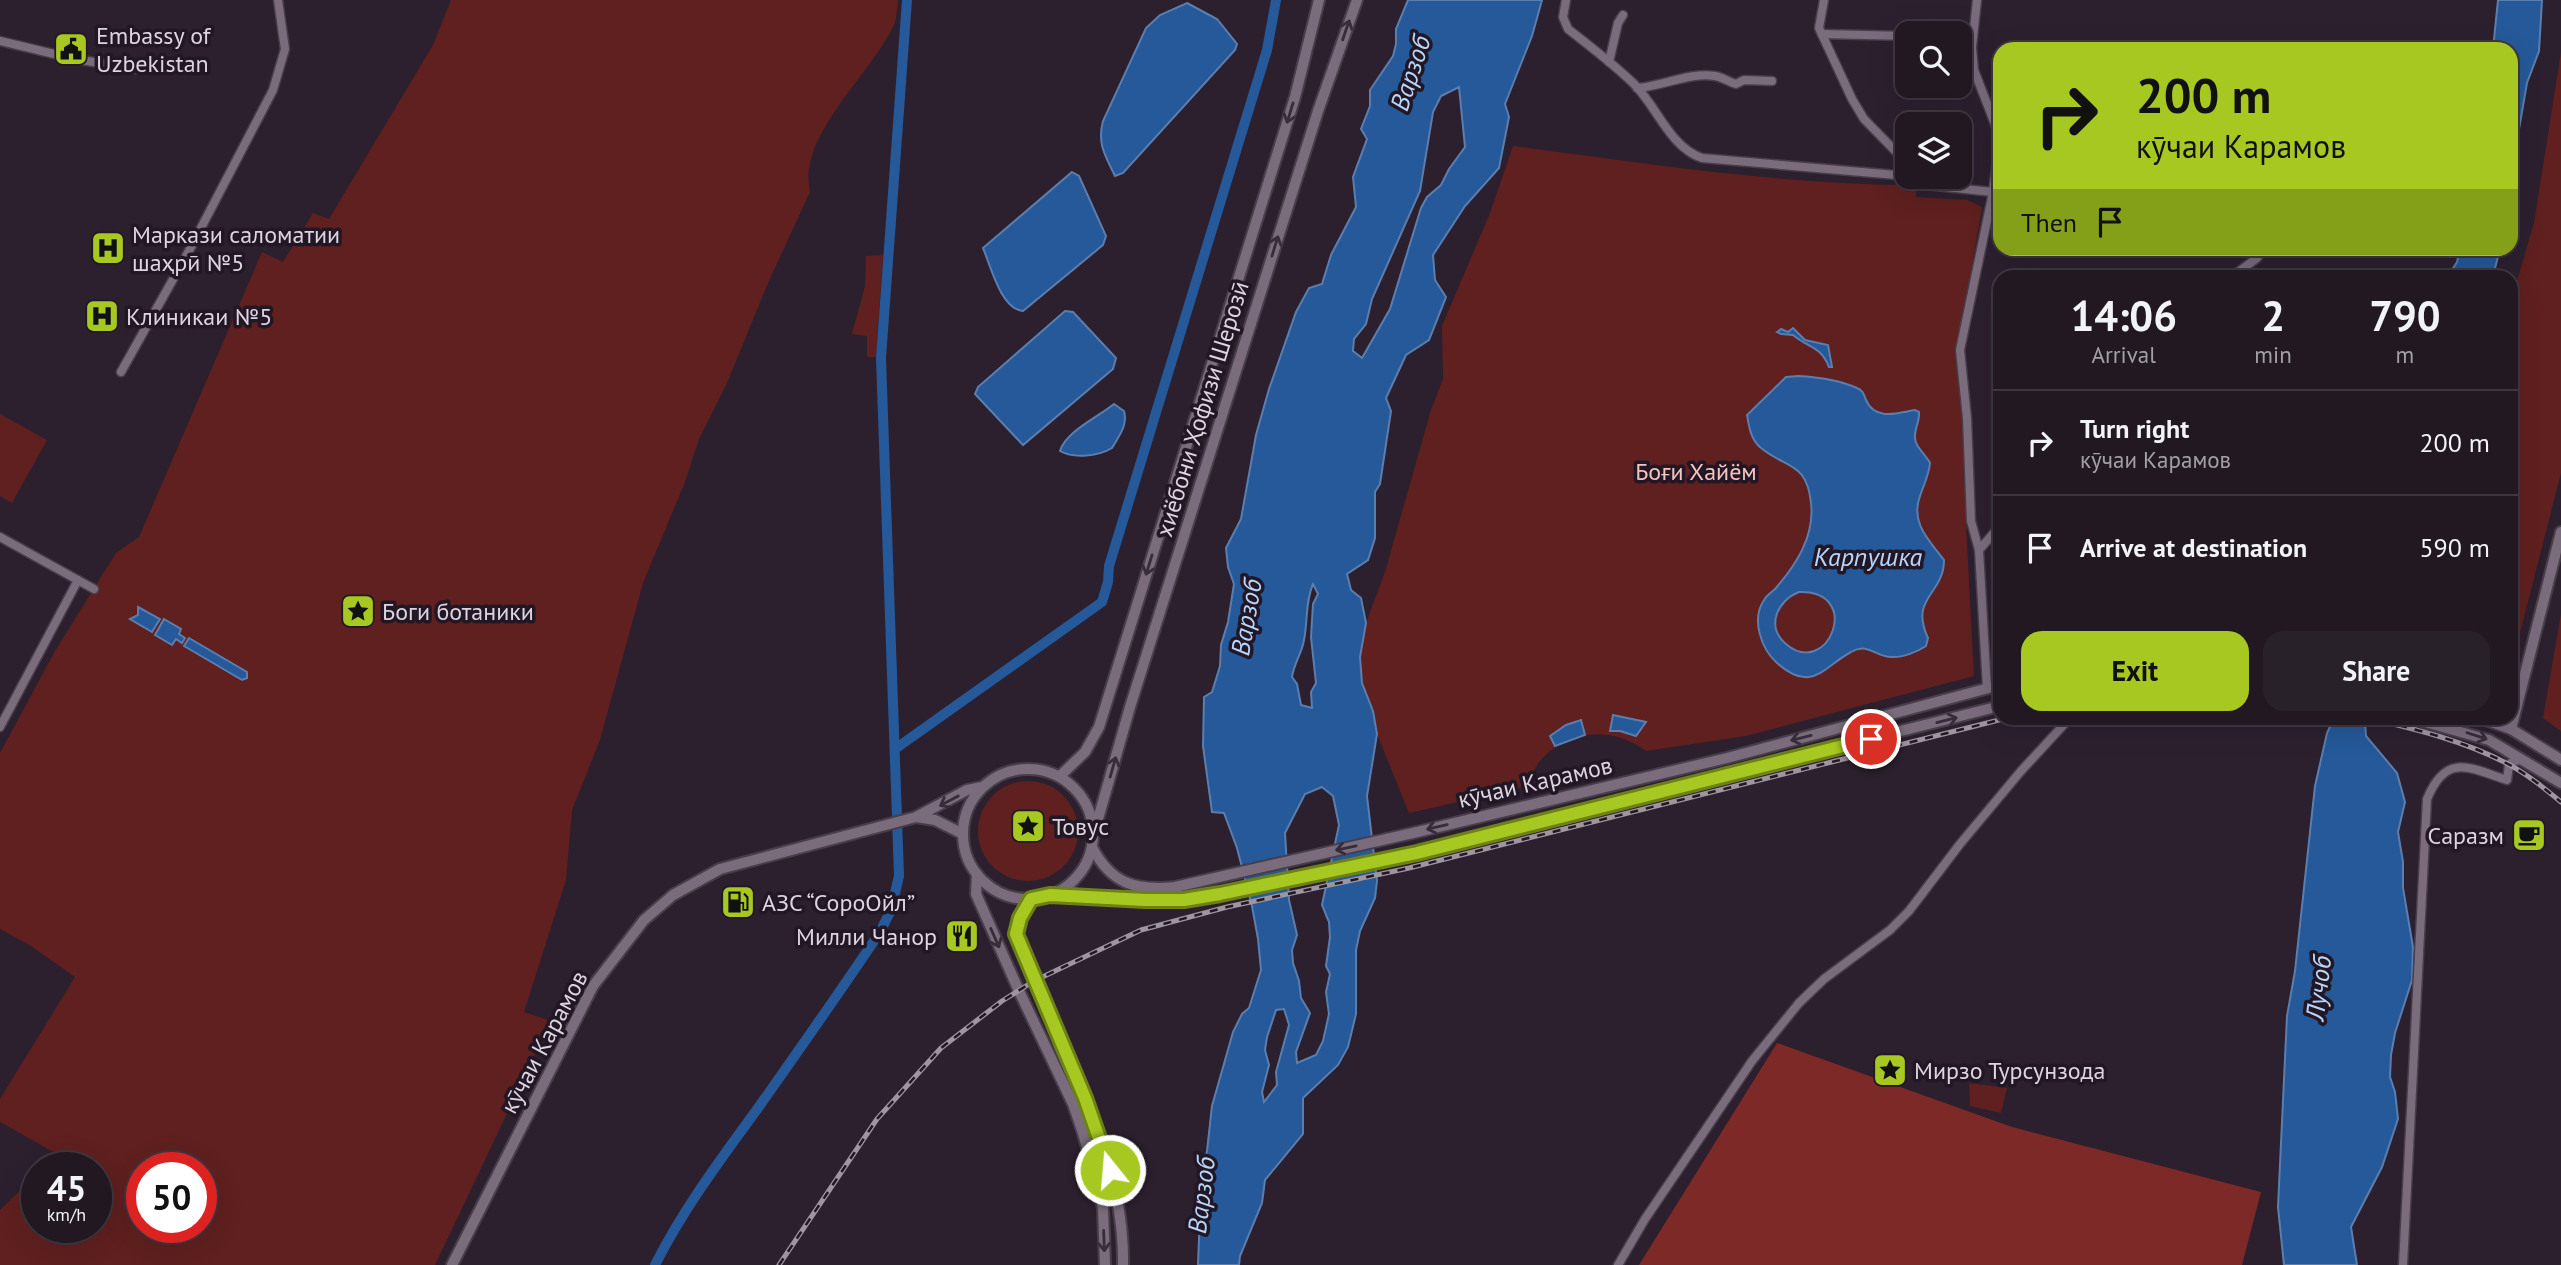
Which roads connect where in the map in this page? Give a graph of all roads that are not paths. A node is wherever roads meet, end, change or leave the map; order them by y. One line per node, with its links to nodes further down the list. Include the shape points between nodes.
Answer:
1 (278, 0): 22 (street, via 285,50 273,90)
2 (1320, 0): 43 (main road, хиёбони Ҳофизи Шерозӣ, one-way to 43, via 1295,97 1099,726 1085,752)
3 (1357, 0): 47 (main road, хиёбони Ҳофизи Шерозӣ, one-way to 3, via 1310,137)
4 (1566, 0): 11 (street, via 1563,17 1568,29)
5 (1824, 0): 8 (street, via 1819,16)
6 (1977, 0): 15 (street, via 1974,70)
7 (1623, 15): 11 (street)
8 (1822, 34): 9 (street); 16 (street, via 1864,119)
9 (1895, 36)
10 (0, 41): 12 (street)
11 (1609, 62): 14 (street)
12 (136, 69)
13 (1772, 81): 14 (street, via 1736,84 1716,76 1677,78)
14 (1637, 88): 17 (street, via 1687,150 1702,158)
15 (1993, 119)
16 (1895, 151)
17 (1895, 175)
18 (1964, 189): 19 (street)
19 (1993, 192): 26 (street, via 1960,350 1971,521)
20 (2258, 256): 21 (street)
21 (2241, 270)
22 (121, 372)
23 (2561, 532): 31 (main road)
24 (1993, 534): 26 (street)
25 (0, 537): 27 (street)
26 (1979, 550): 30 (street)
27 (78, 580): 28 (street); 38 (street)
28 (94, 589)
29 (1993, 687): 30 (main road, кӯчаи Карамов)
30 (1987, 688): 33 (main road, кӯчаи Карамов)
31 (2518, 701)
32 (1993, 708): 40 (main road, кӯчаи Карамов, one-way to 32)
33 (1891, 715): 40 (main road); 49 (main road, кӯчаи Карамов, one-way to 49, via 1727,758 1175,887 1135,887 1105,867)
34 (2064, 725): 56 (street, via 1968,834 1909,911 1824,979 1791,1013 1744,1072)
35 (2436, 725): 42 (main road, one-way to 42, via 2489,740)
36 (2500, 725): 39 (main road)
37 (2512, 725): 39 (main road)
38 (0, 727)
39 (2511, 729): 41 (main road)
40 (1895, 733): 51 (main road, кӯчаи Карамов, via 1417,853 1220,894 1184,900)
41 (2561, 760)
42 (2525, 761): 44 (main road); 57 (street, via 2509,765 2507,780 2464,767 2448,769 2435,780 2427,799)
43 (1060, 776): 45 (main road, via 1027,768 996,777); 47 (main road, хиёбони Ҳофизи Шерозӣ, via 1084,800)
44 (2561, 783)
45 (982, 787): 46 (main road, кӯчаи Карамов, one-way to 46); 48 (main road, via 965,817)
46 (916, 817): 48 (main road, кӯчаи Карамов, via 936,820); 53 (main road, кӯчаи Карамов, via 720,869 673,895 643,920 593,986)
47 (1094, 833): 49 (main road, хиёбони Ҳофизи Шерозӣ)
48 (963, 834): 50 (main road)
49 (1092, 847): 51 (main road, хиёбони Ҳофизи Шерозӣ, via 1070,884)
50 (976, 873): 52 (main road, хиёбони Ҳофизи Шерозӣ, via 995,890); 54 (main road, one-way to 54, via 975,894 1083,1133 1103,1208)
51 (1050, 895): 52 (main road, хиёбони Ҳофизи Шерозӣ)
52 (1031, 899): 55 (main road, via 1016,934 1105,1150 1120,1210)
53 (452, 1265)
54 (1105, 1265)
55 (1123, 1265)
56 (1618, 1265)
57 (2403, 1265)

